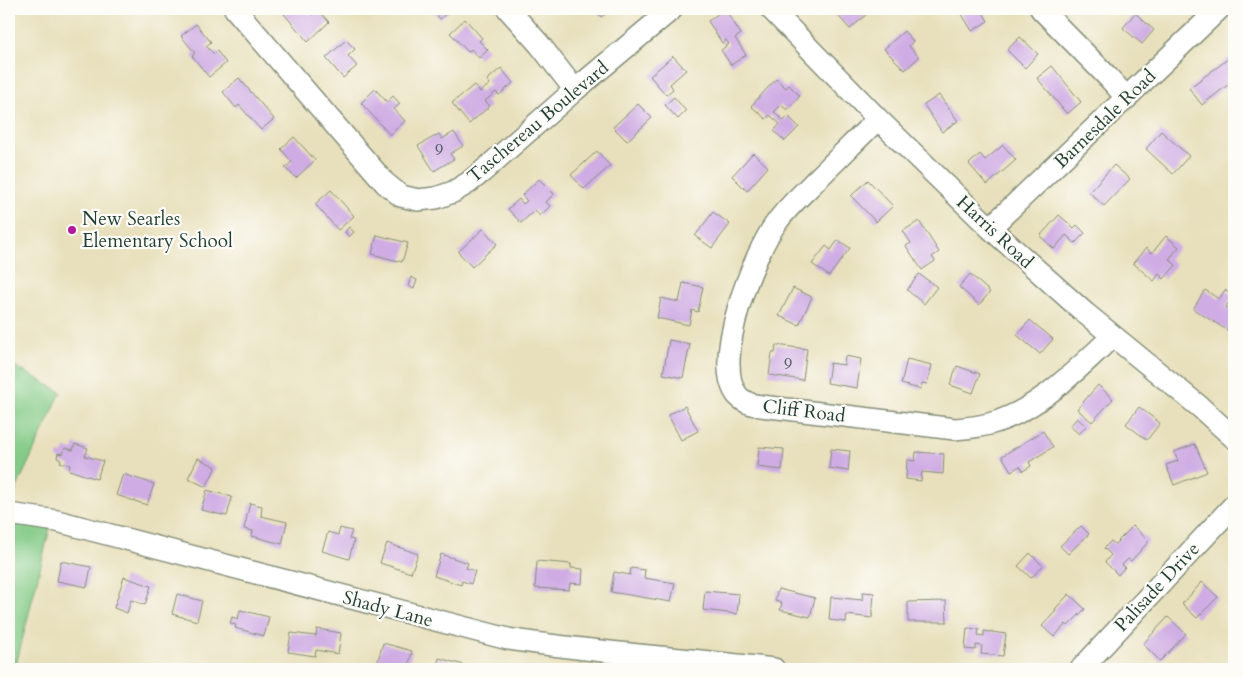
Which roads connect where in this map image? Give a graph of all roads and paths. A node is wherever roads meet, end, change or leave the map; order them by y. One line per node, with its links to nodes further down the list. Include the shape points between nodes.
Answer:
1 (234, 9): 7 (street, Taschereau Boulevard, via 385,183 401,196 418,200 436,198 468,183)
2 (508, 9): 7 (street)
3 (672, 9): 7 (street, Taschereau Boulevard)
4 (771, 9): 9 (street, Harris Road)
5 (1041, 9): 8 (street)
6 (1219, 9): 8 (street, Barnesdale Road)
7 (574, 90)
8 (1127, 98): 10 (street, Barnesdale Road)
9 (878, 119): 10 (street, Harris Road); 11 (street, Cliff Road, via 792,204 766,236 748,276 728,360 728,373 738,396 748,404 762,406 955,429 972,428 1006,418 1036,401)
10 (990, 228): 11 (street, Harris Road)
11 (1113, 336): 12 (street, Harris Road)
12 (1234, 438)
13 (1234, 505): 16 (street, Palisade Drive)
14 (9, 514): 15 (street, Shady Lane, via 57,521 508,639)
15 (774, 669)
16 (1081, 669)

